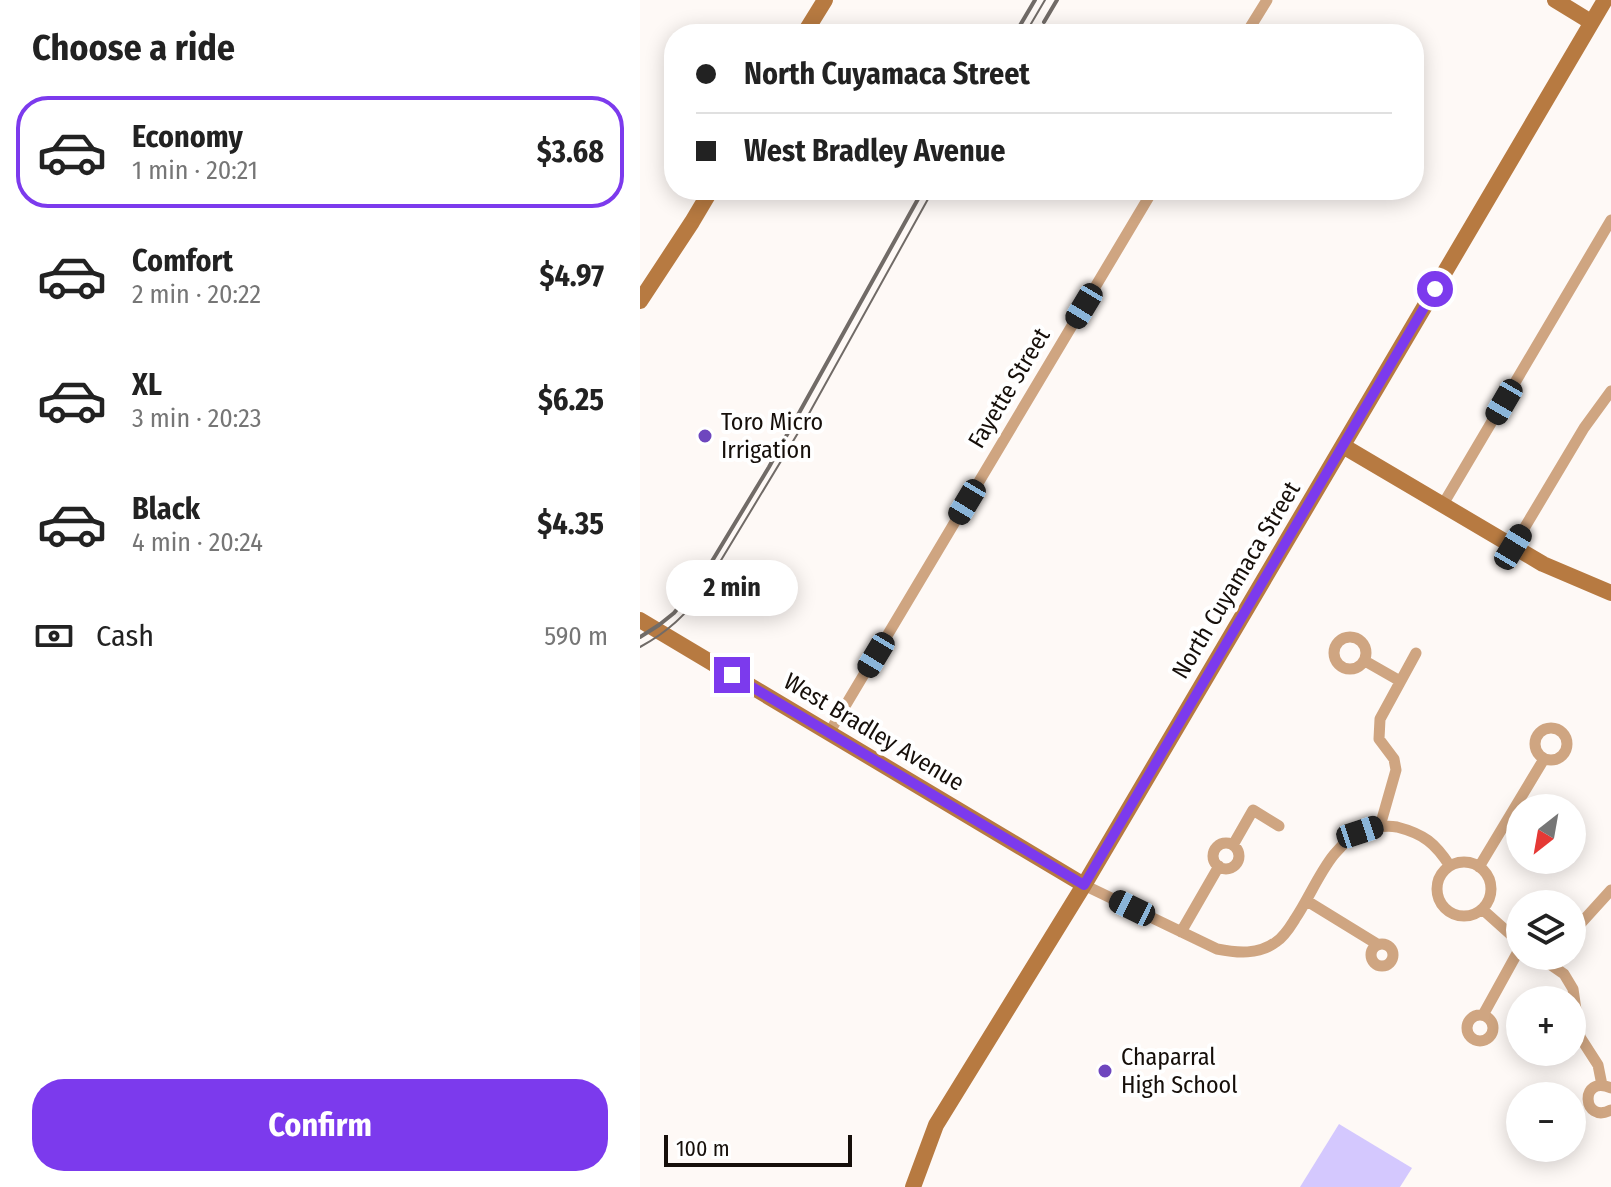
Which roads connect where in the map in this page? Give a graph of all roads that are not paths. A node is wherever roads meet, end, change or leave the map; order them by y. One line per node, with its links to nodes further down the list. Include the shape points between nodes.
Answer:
1 (825, 0): 6 (main road)
2 (1267, 0): 7 (street)
3 (1555, 0): 5 (main road)
4 (1605, 0): 5 (main road, North Cuyamaca Street)
5 (1591, 22): 13 (main road, North Cuyamaca Street)
6 (810, 24)
7 (1252, 24)
8 (705, 200): 11 (main road)
9 (1147, 200): 21 (street, Fayette Street)
10 (1611, 220): 14 (street)
11 (640, 301)
12 (1611, 391): 15 (street)
13 (1343, 446): 14 (main road); 29 (main road, North Cuyamaca Street)
14 (1442, 506): 15 (main road)
15 (1513, 547): 16 (main road)
16 (1611, 593)
17 (640, 620): 21 (main road, West Bradley Avenue)
18 (1416, 653): 20 (street)
19 (1365, 661): 20 (street)
20 (1400, 681): 24 (street, via 1380,719 1379,739 1396,770)
21 (829, 733): 29 (main road, West Bradley Avenue)
22 (1544, 759): 28 (street)
23 (1279, 826): 25 (street, via 1253,810)
24 (1380, 826): 27 (street, via 1427,838); 31 (street, via 1342,845)
25 (1233, 845): 26 (street, via 1215,849); 26 (street, via 1237,862)
26 (1219, 866): 34 (street)
27 (1450, 866): 28 (street, via 1464,862); 32 (street, via 1437,889 1443,906 1467,916)
28 (1479, 867): 32 (street, via 1490,886)
29 (1084, 885): 34 (street); 42 (main road, North Cuyamaca Street, via 936,1125)
30 (1611, 890): 33 (street)
31 (1307, 901): 34 (street, via 1275,944 1258,950 1217,949); 36 (street)
32 (1482, 909): 35 (street)
33 (1586, 918)
34 (1181, 932)
35 (1506, 932)
36 (1377, 944)
37 (1507, 970): 39 (street)
38 (1559, 970): 40 (street, via 1573,989 1580,1037)
39 (1483, 1015)
40 (1606, 1087): 41 (street, via 1590,1091 1589,1105 1599,1114)
41 (1611, 1110)
42 (913, 1187)

